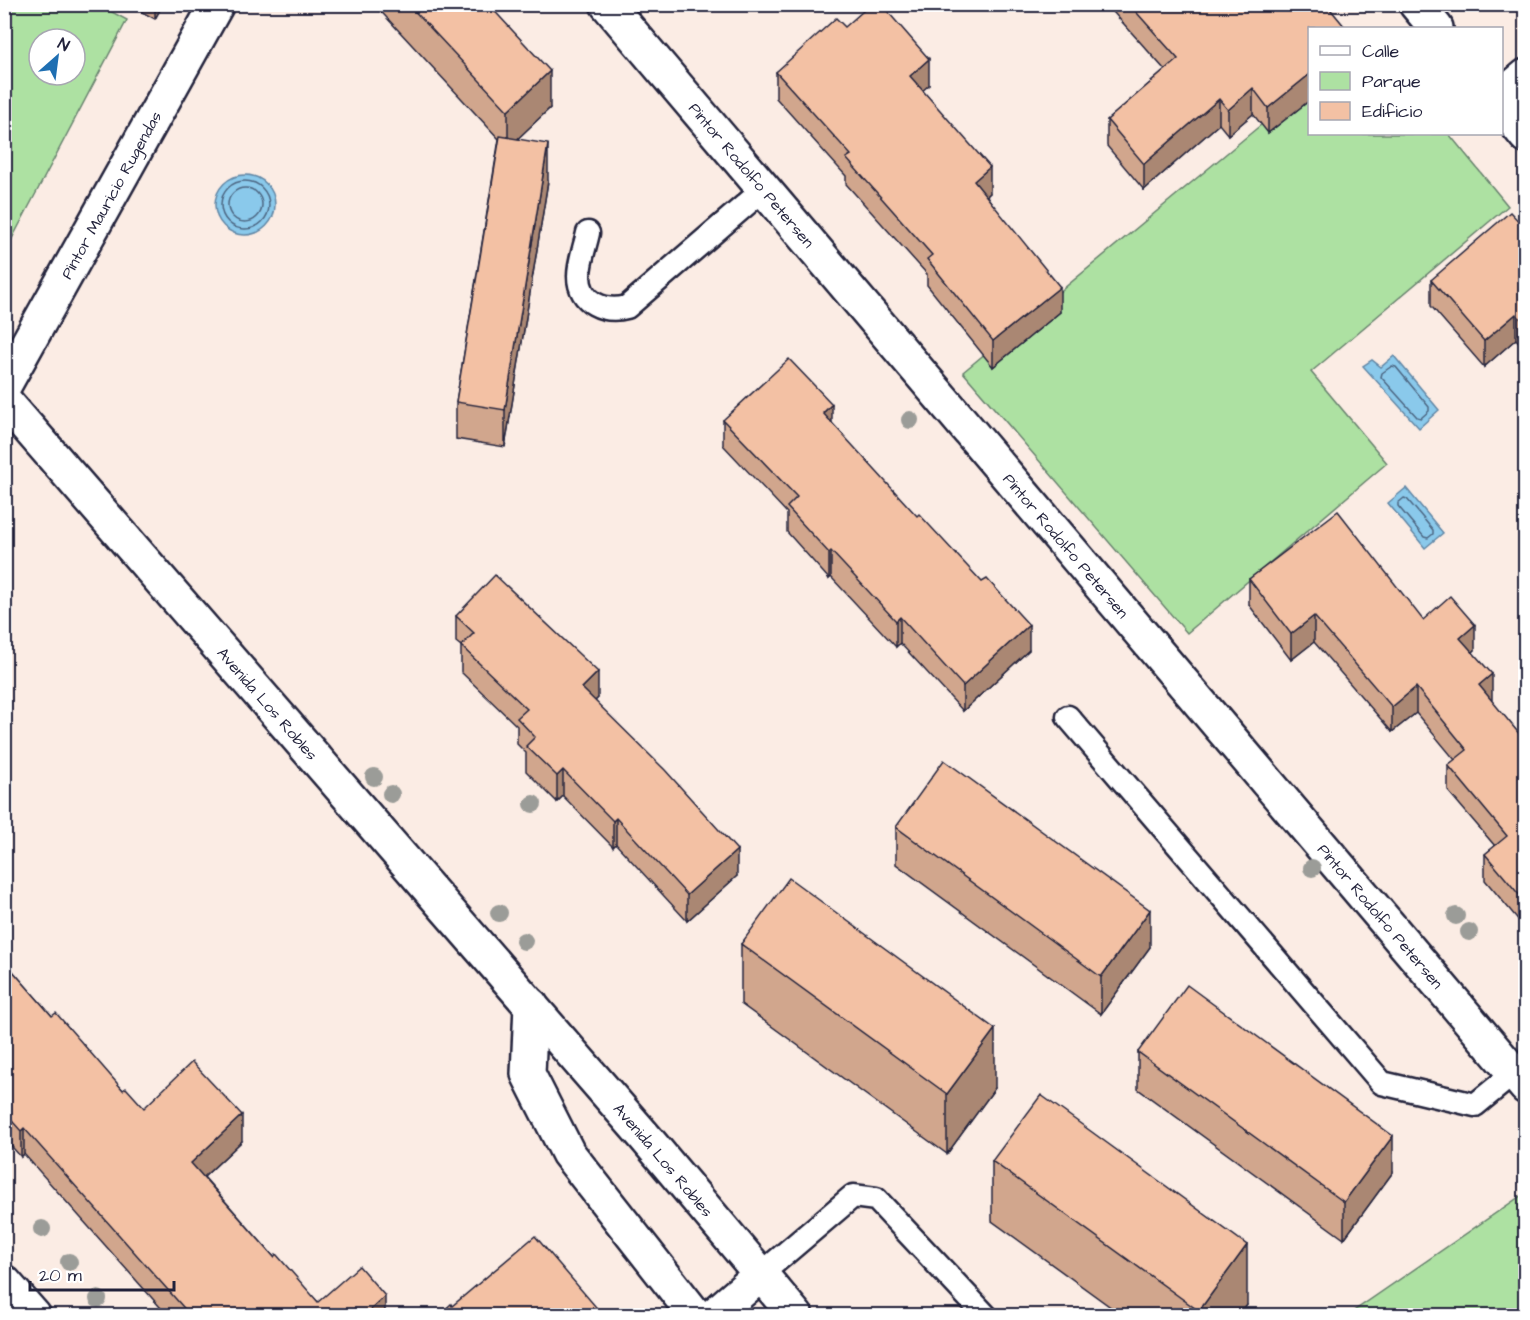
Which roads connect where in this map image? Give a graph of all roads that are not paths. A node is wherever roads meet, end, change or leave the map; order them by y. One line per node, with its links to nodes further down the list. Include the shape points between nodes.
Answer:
1 (217, 4): 11 (street, Pintor Mauricio Rugendas)
2 (607, 4): 9 (street, Pintor Rodolfo Petersen)
3 (1416, 4): 4 (street)
4 (1435, 27)
5 (1526, 76): 6 (street)
6 (1503, 95)
7 (1503, 107): 8 (street)
8 (1526, 136)
9 (764, 189): 10 (lane, via 627,307 617,310 596,306 580,287); 15 (street, Pintor Rodolfo Petersen)
10 (588, 233)
11 (4, 386)
12 (4, 400): 14 (street, Avenida Los Robles)
13 (1068, 717): 15 (lane, via 1382,1083 1475,1106)
14 (531, 1005): 16 (street, Avenida Los Robles); 19 (street, via 528,1074 568,1153)
15 (1520, 1080)
16 (760, 1275): 20 (street); 21 (street, Avenida Los Robles); 22 (lane, via 853,1196 876,1199)
17 (4, 1282): 18 (street)
18 (34, 1316)
19 (696, 1316)
20 (713, 1316)
21 (796, 1316)
22 (986, 1316)

